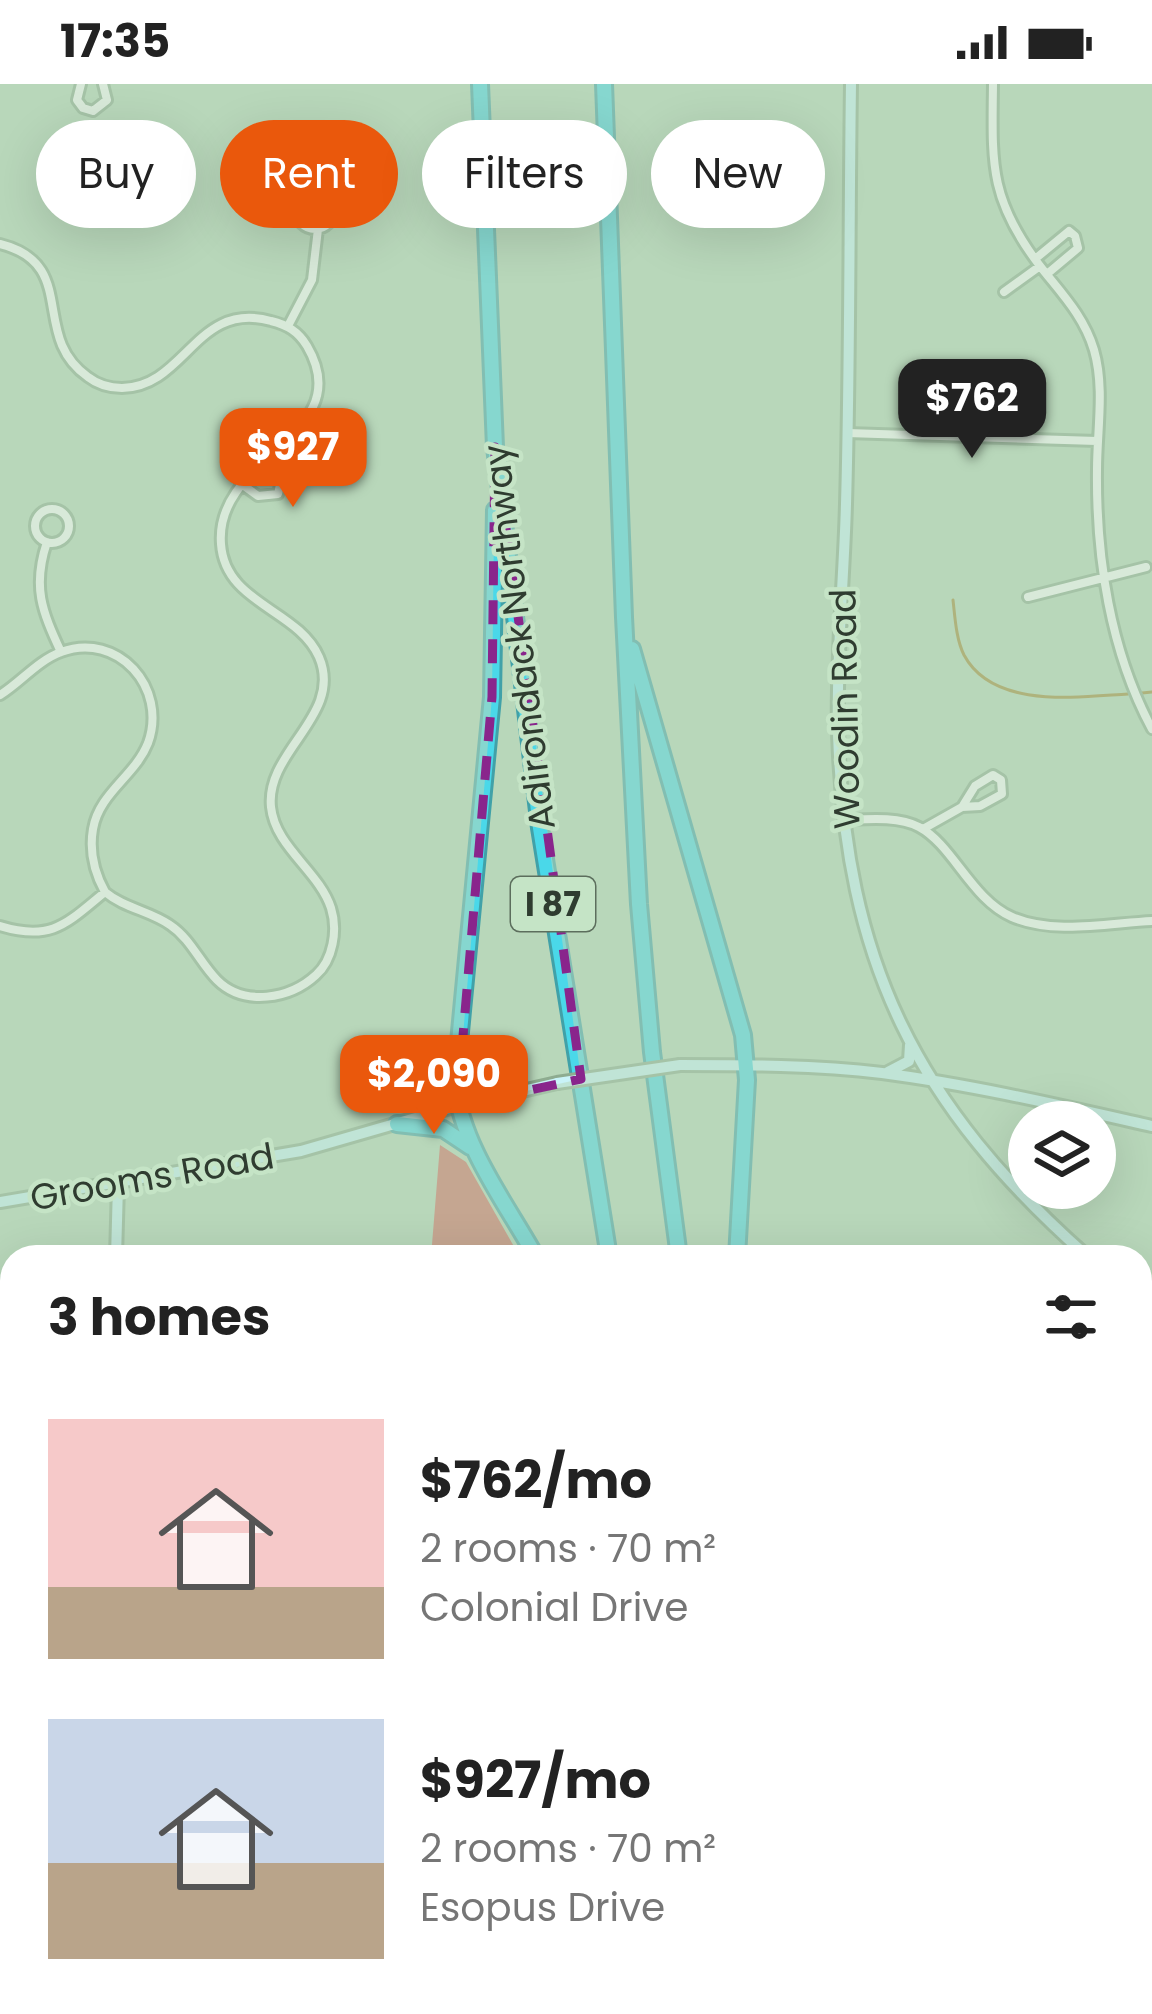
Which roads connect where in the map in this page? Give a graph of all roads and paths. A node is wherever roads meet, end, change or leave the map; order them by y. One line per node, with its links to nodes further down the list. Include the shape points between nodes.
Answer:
1 (80, 84): 2 (street, via 77,100 93,111 107,100)
2 (104, 84)
3 (480, 84): 15 (highway, Adirondack Northway / I 87)
4 (604, 84): 22 (highway, I 87)
5 (850, 84): 13 (street, Woodin Road)
6 (993, 84): 9 (street, via 997,190)
7 (318, 229): 7 (street, via 296,214 299,200 314,191 334,209); 12 (street, via 312,280)
8 (0, 244): 12 (street, via 39,264 61,351 94,382 144,384 217,324 240,316)
9 (1037, 262): 10 (street); 10 (street, via 1062,233 1075,236 1078,248); 11 (street)
10 (1047, 274): 14 (street, via 1094,350)
11 (1004, 292)
12 (288, 326): 16 (street, via 307,347 317,389 308,420)
13 (847, 433): 14 (street); 27 (street, Woodin Road, via 838,684)
14 (1098, 441): 20 (street)
15 (495, 447): 37 (highway, via 492,697); 46 (highway, Adirondack Northway / I 87, via 540,828)
16 (264, 460): 17 (street); 17 (street, via 281,480 278,494 258,496)
17 (240, 483): 29 (street, via 220,530 228,570 305,637 323,669 320,703 280,768 271,803 285,840 332,910 330,956 314,978 286,994 252,996 222,985 167,923)
18 (47, 542): 18 (street, via 61,541 69,529 57,509 35,523); 23 (street, via 39,596)
19 (1146, 567): 20 (street)
20 (1105, 579): 21 (street); 25 (street, via 1130,683)
21 (1028, 597)
22 (624, 617): 33 (highway); 47 (highway, I 87, via 639,904)
23 (61, 652): 24 (street); 29 (street, via 115,653 143,680 152,706 144,751 92,830 92,861)
24 (0, 695)
25 (1152, 729)
26 (962, 807): 26 (street, via 987,776 1001,780 997,799); 28 (street)
27 (843, 820): 28 (street); 32 (street, Woodin Road, via 862,927)
28 (923, 829): 30 (street, via 994,907 1019,920)
29 (105, 892): 31 (street, via 53,932)
30 (1152, 921)
31 (0, 926)
32 (909, 1041): 34 (street, via 905,1065); 35 (street, Woodin Road)
33 (747, 1065): 34 (street, Grooms Road); 37 (street, Grooms Road, bridge, via 680,1065); 48 (highway)
34 (881, 1073): 35 (street, Grooms Road)
35 (932, 1081): 36 (street, Grooms Road); 38 (street, Woodin Road)
36 (980, 1089): 38 (street, via 961,1098); 40 (street, Grooms Road)
37 (457, 1106): 39 (street, Grooms Road); 41 (highway)
38 (959, 1119): 49 (street, Woodin Road)
39 (397, 1124): 41 (highway, via 451,1131); 42 (street, Grooms Road)
40 (1152, 1126)
41 (476, 1153): 45 (highway)
42 (118, 1185): 43 (street, Grooms Road); 44 (street)
43 (0, 1202)
44 (116, 1245)
45 (529, 1245)
46 (607, 1245)
47 (678, 1245)
48 (738, 1245)
49 (1076, 1245)

